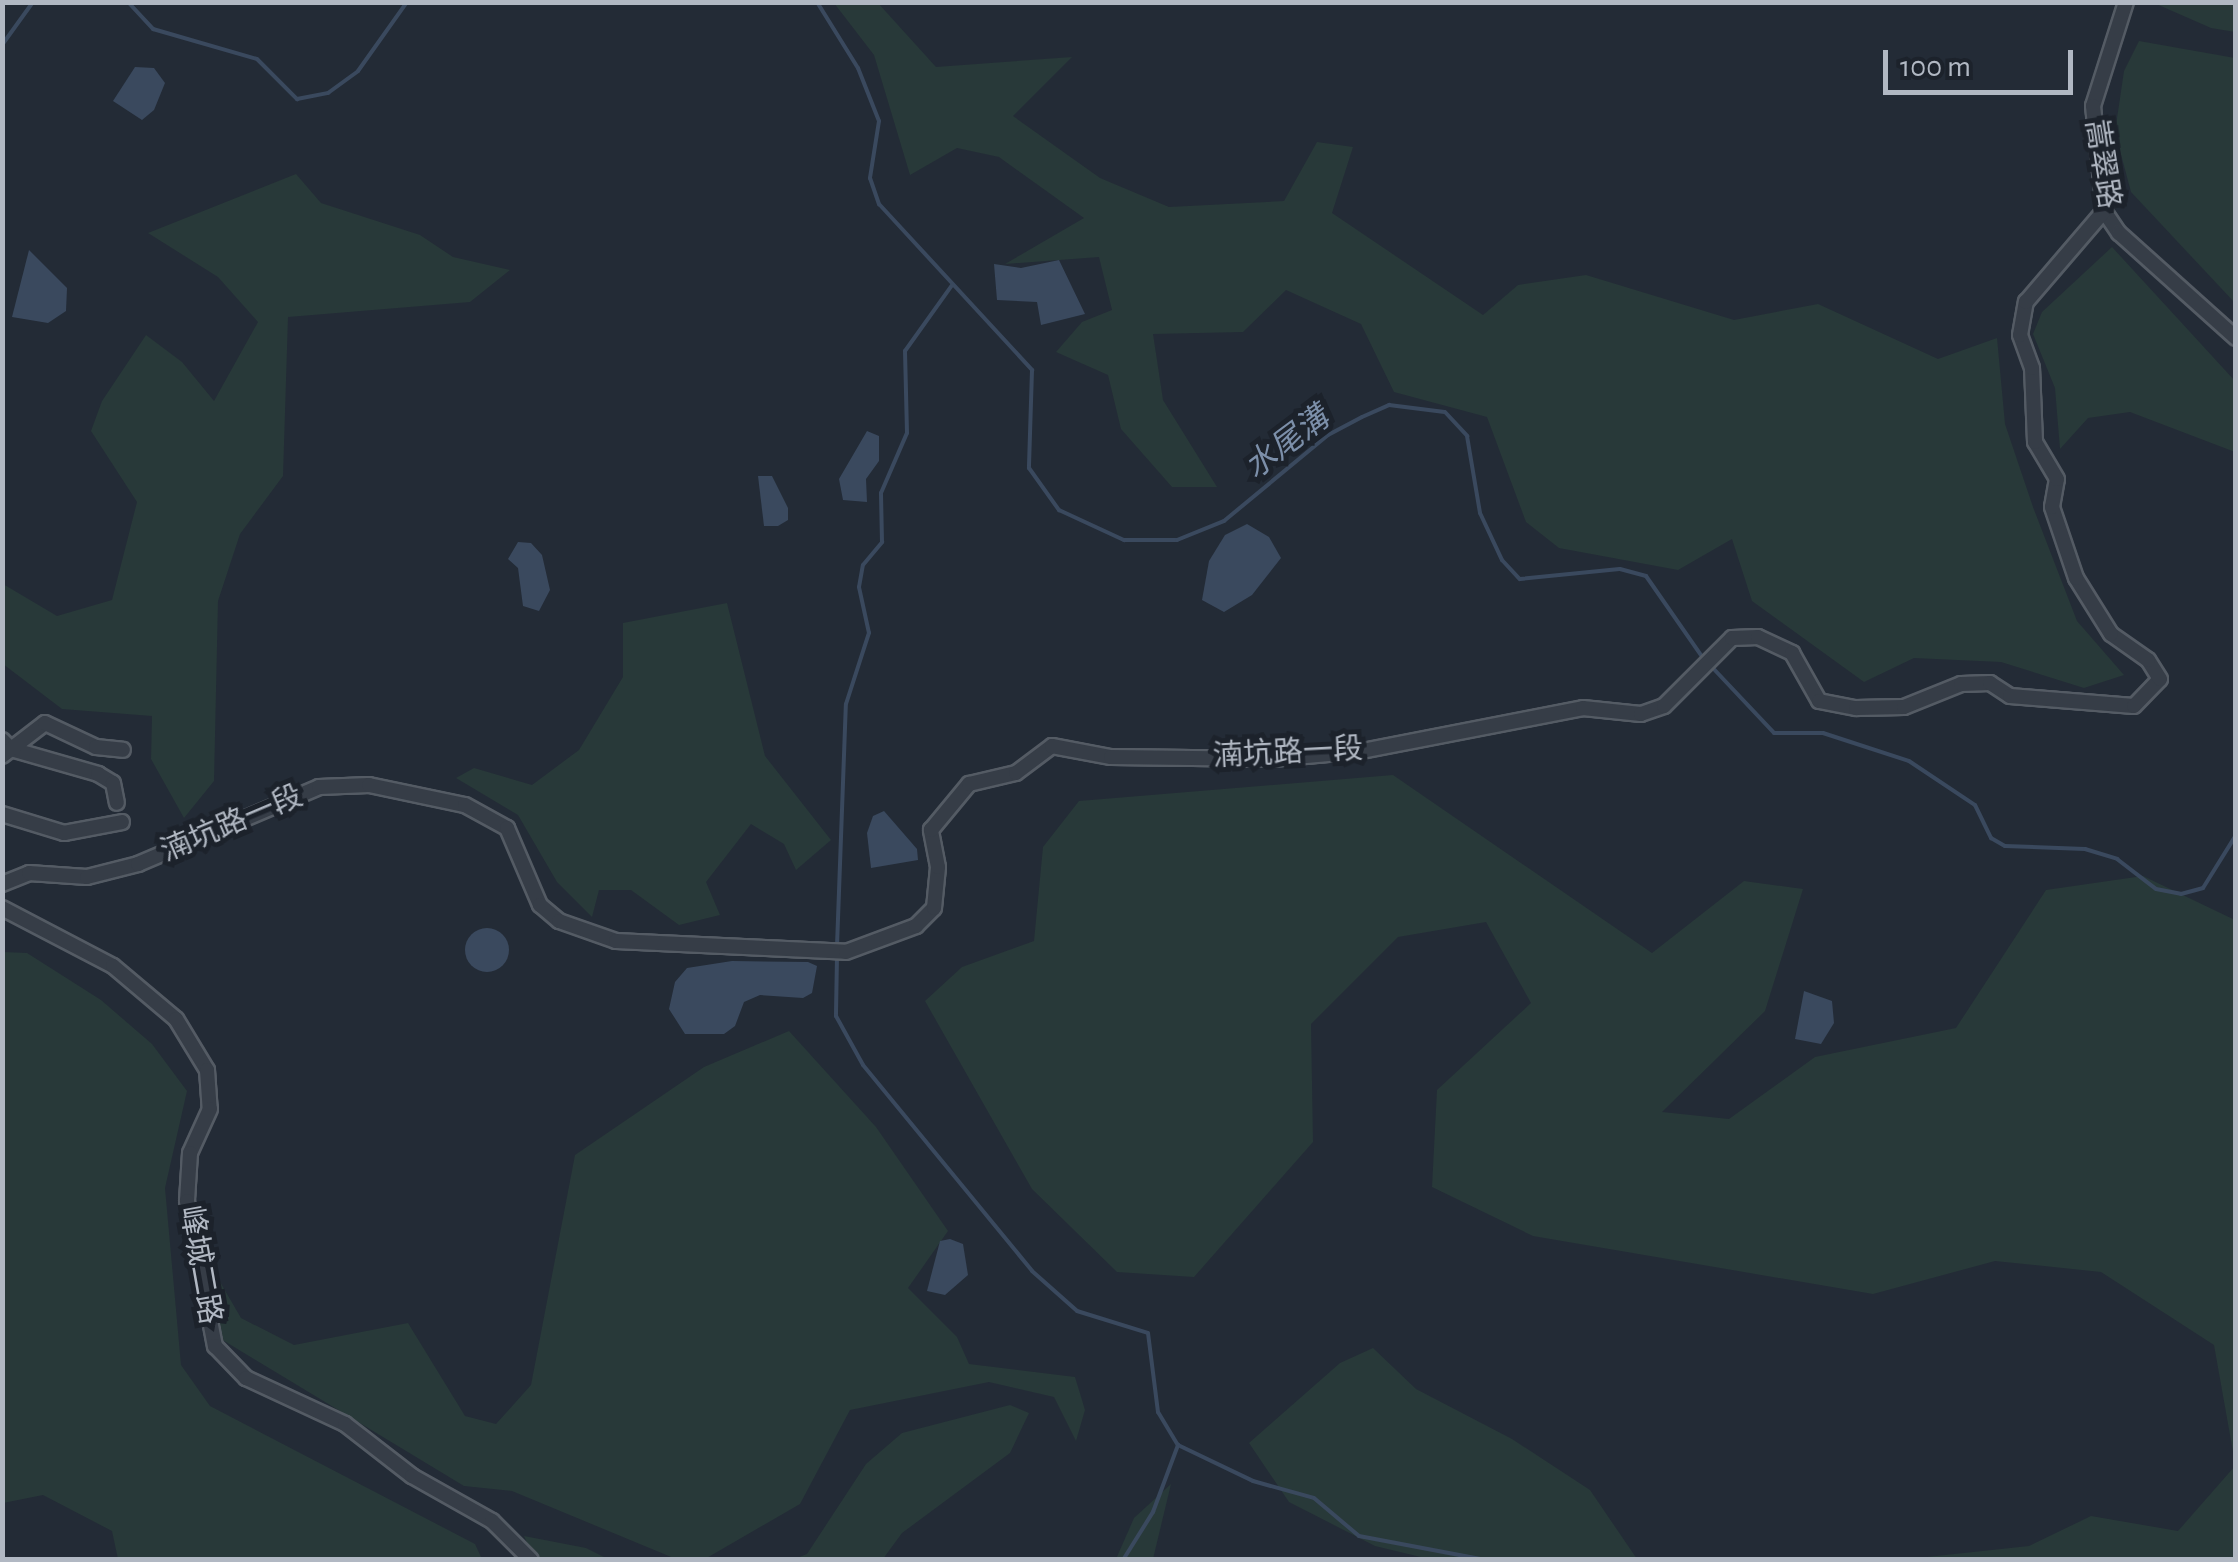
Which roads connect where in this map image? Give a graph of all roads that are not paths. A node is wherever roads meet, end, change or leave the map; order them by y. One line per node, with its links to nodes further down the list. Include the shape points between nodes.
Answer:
1 (2126, 2): 2 (street, 嵩翠路, via 2092,106)
2 (2104, 210): 3 (street, 嵩翠路, via 2119,233); 9 (street, 湳坑路一段, via 2026,302 2020,335 2032,368 2035,442 2057,479 2052,507 2063,546 2111,634 2148,660 2160,679 2134,706 2010,696 1990,684 1962,684 1904,707 1856,708 1818,701 1792,654 1758,637 1732,638 1664,706 1641,714 1583,708 1362,751 1273,759 1111,757 1052,746 1016,773 970,784 932,830 938,866 934,908 916,926 846,952 616,941 559,920 540,905 508,828 465,805 369,784 319,786 138,864 88,877 29,873)
3 (2236, 338)
4 (5, 748): 5 (street, via 45,722 96,748); 6 (street, via 98,774 113,782)
5 (123, 750)
6 (116, 803)
7 (2, 814): 8 (street, via 64,833)
8 (122, 822)
9 (2, 884)
10 (2, 908): 11 (street, 峰城二路, via 112,966 176,1019 207,1070 210,1109 190,1152 187,1201 212,1334 222,1353 246,1378 346,1424 412,1476 492,1521)
11 (531, 1560)

